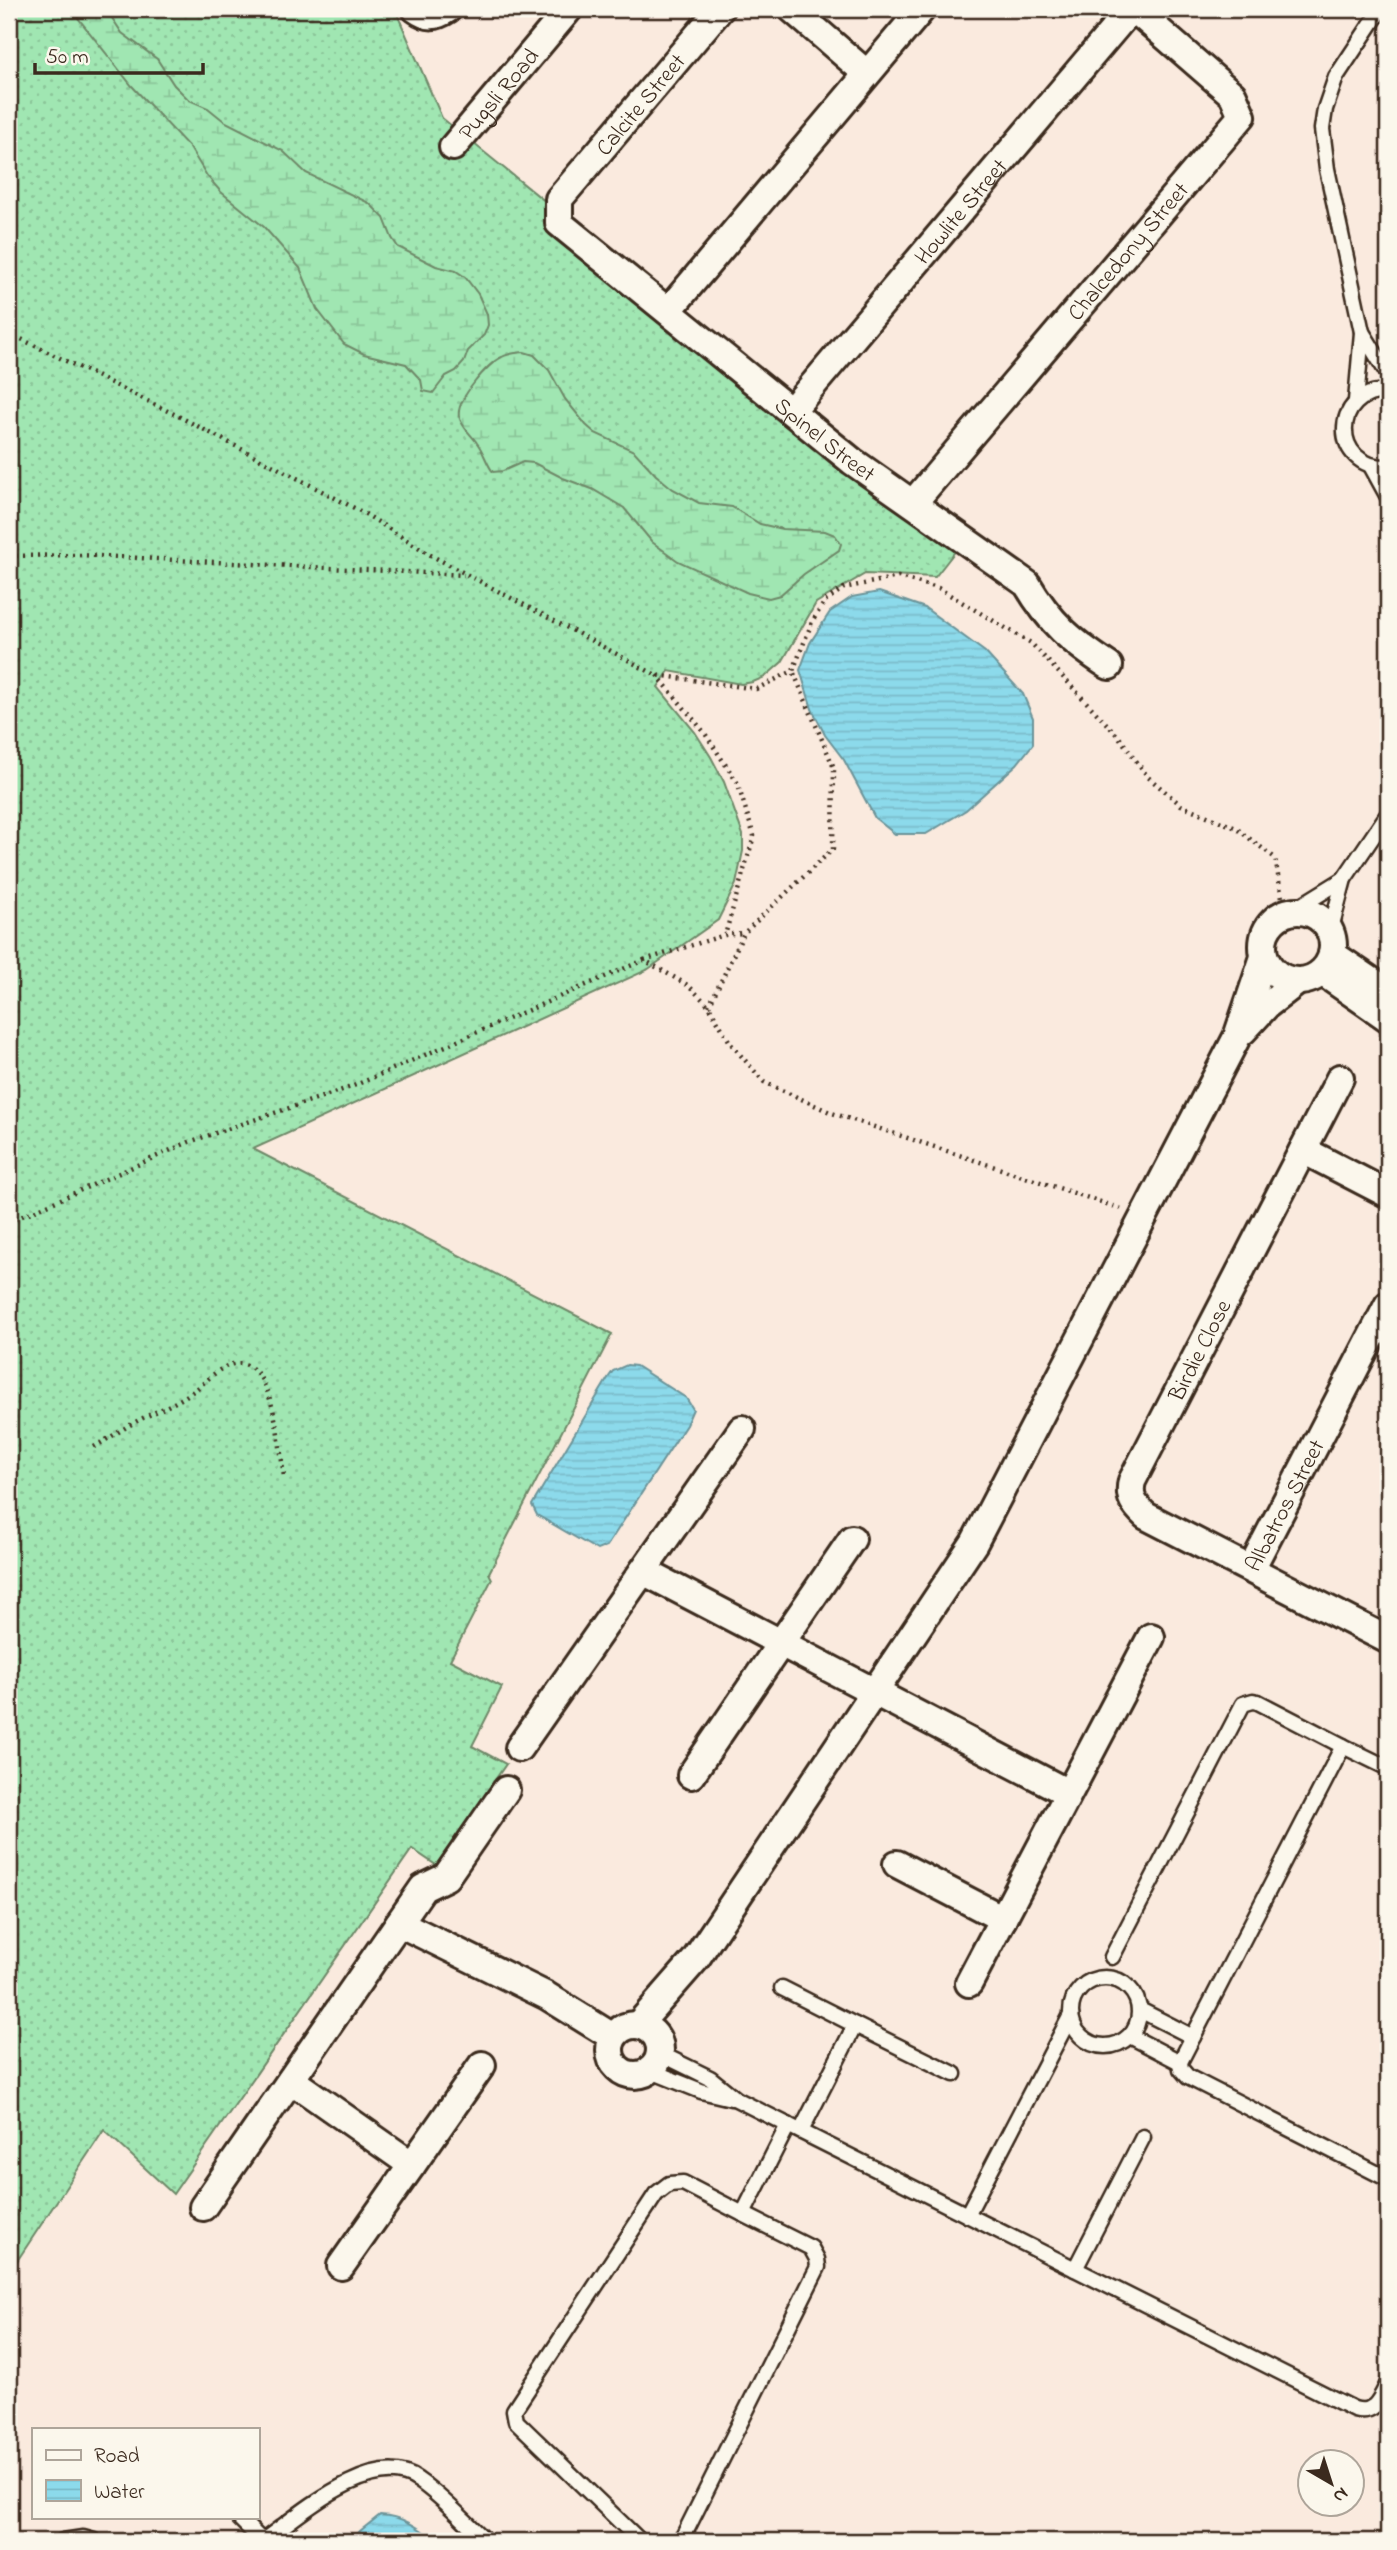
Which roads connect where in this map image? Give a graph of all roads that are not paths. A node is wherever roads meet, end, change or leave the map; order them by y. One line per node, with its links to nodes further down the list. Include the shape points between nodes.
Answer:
1 (416, 9): 2 (street, via 430,16)
2 (448, 9)
3 (569, 9): 10 (street, Pugsli Road)
4 (720, 9): 11 (street, Calcite Street)
5 (792, 9): 9 (street)
6 (922, 9): 9 (street)
7 (1132, 9): 17 (street, Howlite Street); 21 (street, Chalcedony Street, via 1233,95 1242,116)
8 (1381, 9): 13 (lane, via 1336,77 1322,129)
9 (866, 73): 12 (street)
10 (453, 147)
11 (559, 199): 12 (street, Spinel Street, via 559,223)
12 (668, 311): 17 (street, Spinel Street)
13 (1362, 332): 14 (lane); 16 (lane)
14 (1388, 374)
15 (1388, 391): 16 (lane)
16 (1356, 401): 18 (lane, via 1346,418 1345,438 1354,455)
17 (791, 411): 21 (street, Spinel Street)
18 (1371, 466): 19 (lane); 20 (lane)
19 (1388, 467)
20 (1388, 497)
21 (913, 503): 22 (street, Spinel Street, via 1027,584 1066,636)
22 (1109, 666)
23 (1388, 814): 24 (lane)
24 (1344, 878): 25 (lane); 27 (lane)
25 (1288, 912): 26 (street, via 1266,931); 27 (street, via 1311,913 1325,924)
26 (1264, 957): 27 (street, via 1274,972 1289,981); 30 (street)
27 (1321, 960): 28 (street); 29 (street); 30 (street)
28 (1388, 992)
29 (1388, 1018)
30 (1237, 1037): 42 (street, via 990,1517)
31 (1340, 1078): 32 (street, Birdie Close)
32 (1303, 1150): 33 (street); 37 (street, Birdie Close, via 1130,1490 1132,1500 1146,1516)
33 (1388, 1194)
34 (1388, 1304): 37 (street, Albatros Street)
35 (742, 1429): 38 (street)
36 (852, 1539): 41 (street)
37 (1251, 1569): 40 (street, Albatros Street)
38 (643, 1571): 41 (street); 44 (street)
39 (1151, 1637): 48 (street)
40 (1388, 1640)
41 (780, 1643): 42 (street); 46 (street)
42 (875, 1692): 48 (street); 62 (street, via 695,1960)
43 (1343, 1745): 45 (lane); 52 (lane, via 1258,1702 1243,1704); 60 (lane)
44 (519, 1748)
45 (1388, 1768)
46 (691, 1774)
47 (506, 1790): 51 (street, via 446,1877 424,1888)
48 (1068, 1793): 50 (street)
49 (897, 1864): 50 (street)
50 (1003, 1919): 53 (street)
51 (399, 1923): 58 (street, via 547,1996); 67 (street)
52 (1112, 1957)
53 (969, 1983)
54 (782, 1989): 57 (lane)
55 (1140, 2010): 56 (lane, via 1128,1986 1103,1977 1079,1989); 59 (lane); 60 (lane)
56 (1071, 2015): 61 (lane); 63 (lane)
57 (855, 2025): 66 (lane); 68 (lane)
58 (613, 2036): 62 (street, via 629,2025); 62 (street, via 610,2056 631,2076 641,2075)
59 (1130, 2036): 61 (lane, via 1102,2046); 64 (lane)
60 (1193, 2037): 64 (lane)
61 (1085, 2039): 63 (lane, via 1068,2040)
62 (652, 2046): 68 (lane, via 710,2078 736,2099)
63 (1052, 2053): 74 (lane)
64 (1180, 2062): 71 (lane, via 1188,2077)
65 (482, 2065): 70 (street)
66 (954, 2074)
67 (291, 2080): 70 (street); 72 (street)
68 (794, 2128): 73 (lane); 74 (lane)
69 (1143, 2137): 76 (lane)
70 (412, 2165): 75 (street)
71 (1388, 2179)
72 (203, 2207)
73 (743, 2214): 83 (lane, via 683,2183 662,2188 514,2410 516,2421); 84 (lane, via 811,2248 818,2267)
74 (967, 2215): 76 (lane)
75 (341, 2266)
76 (1075, 2269): 77 (lane, via 1354,2409 1372,2409)
77 (1388, 2383)
78 (239, 2518): 81 (lane)
79 (63, 2541): 80 (lane)
80 (93, 2541)
81 (262, 2541): 82 (lane, via 327,2496 377,2471 391,2470 417,2478)
82 (486, 2541)
83 (639, 2541)
84 (681, 2541)

